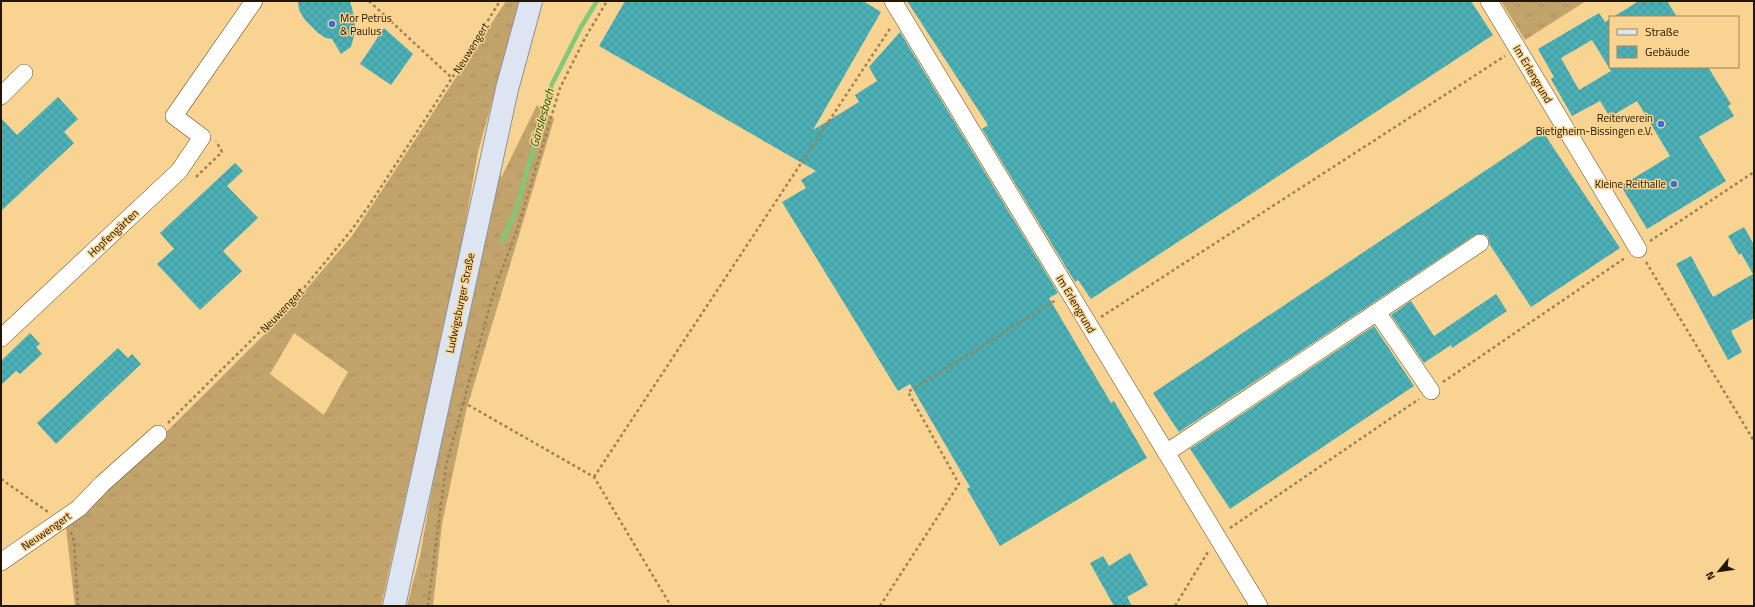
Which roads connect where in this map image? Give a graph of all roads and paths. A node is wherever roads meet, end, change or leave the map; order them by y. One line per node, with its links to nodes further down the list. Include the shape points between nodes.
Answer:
1 (254, 1): 18 (street, Hopfengärten, via 174,116 208,133 178,172)
2 (369, 1): 10 (path)
3 (500, 1): 10 (path, Neuwengert)
4 (531, 1): 30 (main road, Ludwigsburger Straße, via 507,89)
5 (607, 1): 20 (path, via 560,88 517,230 494,292)
6 (1489, 1): 8 (street, Im Erlengrund)
7 (897, 7): 15 (street, Im Erlengrund); 24 (path)
8 (1518, 48): 14 (street, Im Erlengrund); 17 (path)
9 (24, 74): 11 (street)
10 (452, 78): 21 (path, Neuwengert, via 368,207 303,289)
11 (1, 96)
12 (1754, 172): 14 (path)
13 (1480, 243): 16 (street)
14 (1638, 249): 22 (path)
15 (1069, 292): 17 (street, Im Erlengrund); 33 (path, via 908,392 959,484)
16 (1377, 312): 19 (street); 23 (street)
17 (1089, 325): 23 (street, Im Erlengrund)
18 (1, 338)
19 (1431, 391)
20 (463, 402): 24 (path); 31 (path, via 446,466)
21 (158, 434): 26 (street, Neuwengert, via 108,478 79,508)
22 (1754, 441)
23 (1166, 453): 27 (street, Im Erlengrund)
24 (594, 477): 32 (path)
25 (1, 479): 26 (path)
26 (62, 519): 28 (street, Neuwengert); 29 (path, via 74,541)
27 (1217, 537): 34 (path); 35 (street, Im Erlengrund)
28 (1, 562)
29 (78, 606)
30 (394, 606)
31 (428, 606)
32 (671, 606)
33 (880, 606)
34 (1175, 606)
35 (1259, 606)

